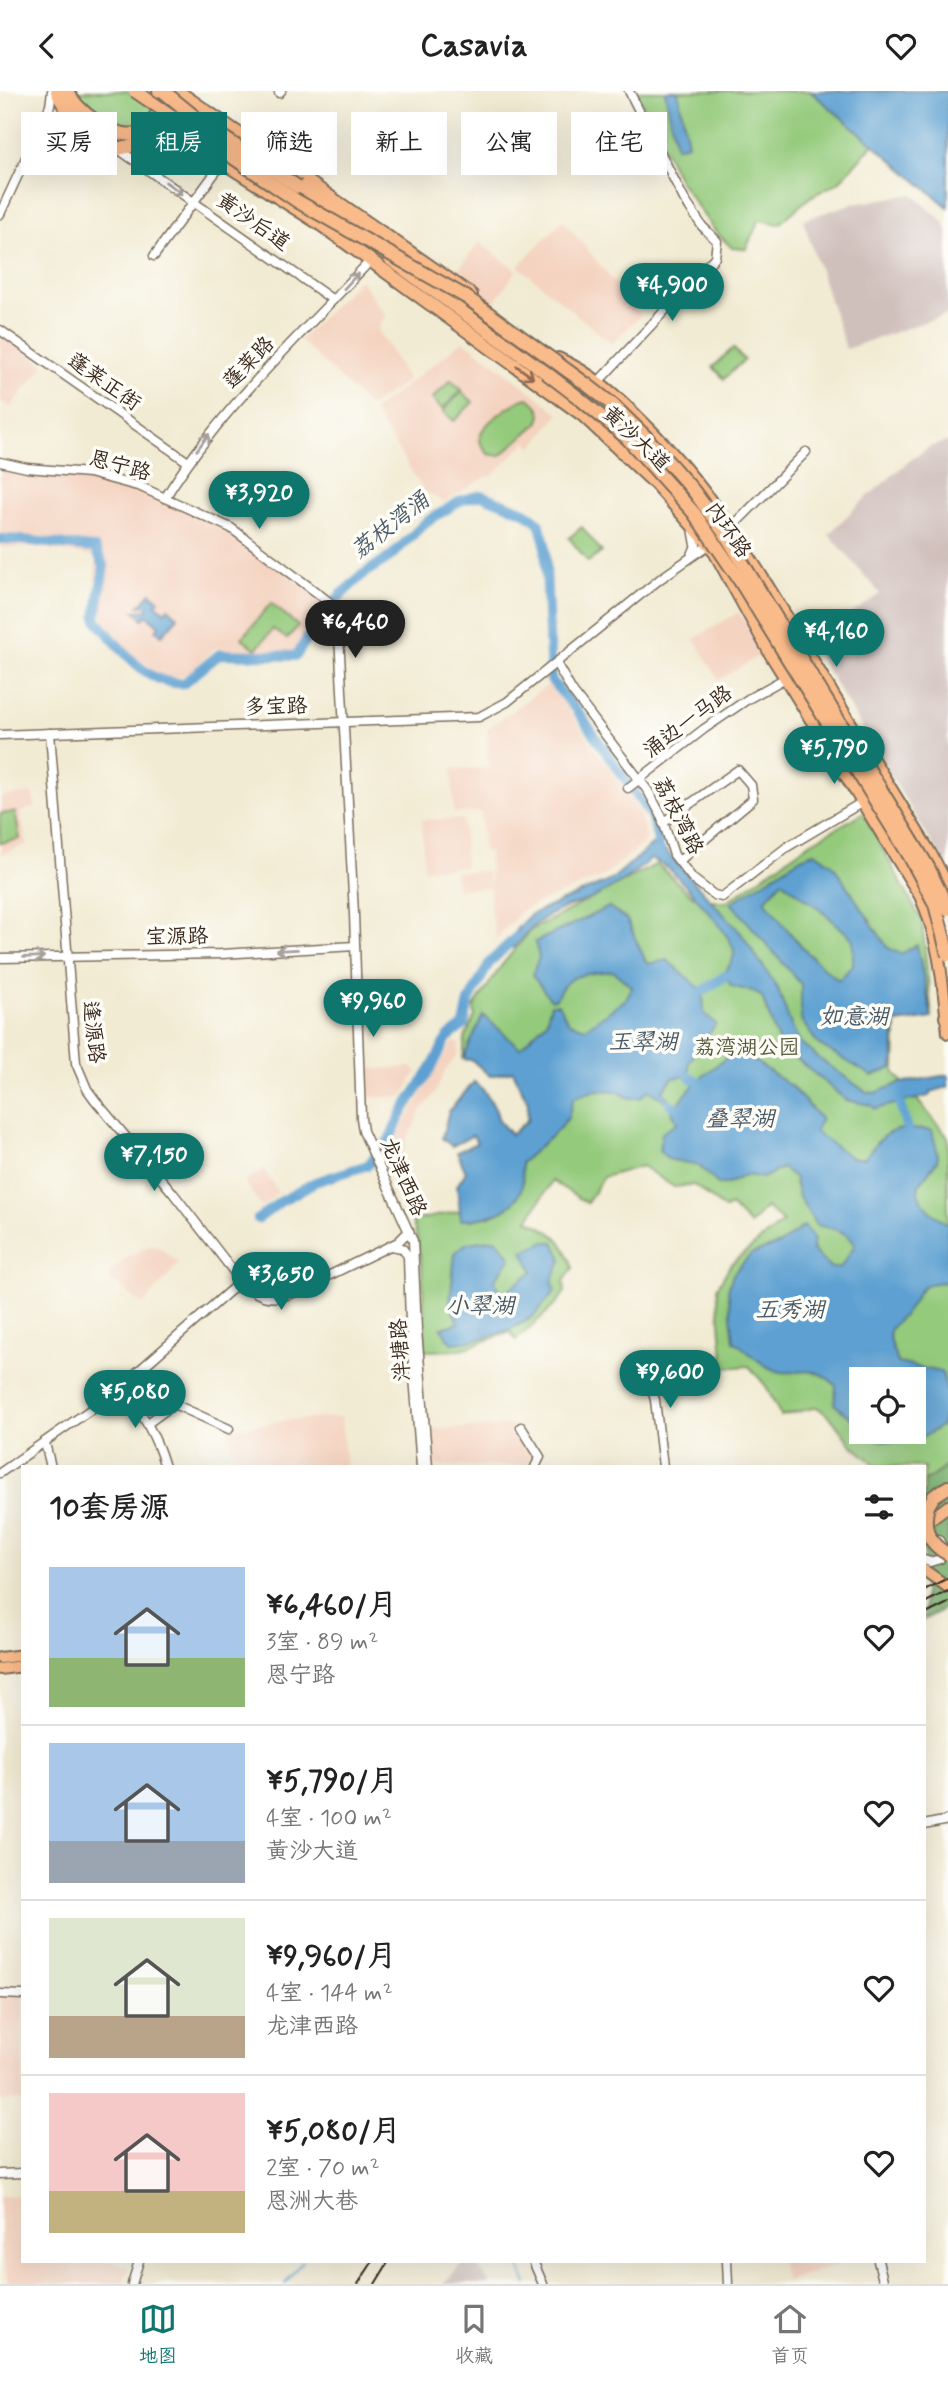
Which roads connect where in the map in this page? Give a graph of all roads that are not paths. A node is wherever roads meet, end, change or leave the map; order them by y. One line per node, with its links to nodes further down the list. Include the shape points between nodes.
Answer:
1 (50, 91): 18 (street); 19 (street, via 50,106)
2 (57, 91): 13 (highway, via 74,117)
3 (67, 91): 6 (highway, via 87,115 122,134 141,131 157,115)
4 (135, 91): 43 (highway, 内环路, bridge, via 297,201 473,302 613,405 648,437 703,502)
5 (146, 91): 16 (highway, 内环路, bridge)
6 (161, 91): 16 (highway, bridge)
7 (169, 91): 13 (highway, via 173,103 167,123 145,139)
8 (177, 91): 10 (highway, 黄沙大道)
9 (629, 91): 30 (street, via 684,199 717,241 717,249 715,257)
10 (205, 112)
11 (227, 128): 20 (highway, 黄沙大道)
12 (131, 146): 13 (highway)
13 (118, 149): 17 (street, 黄沙后道, one-way to 17)
14 (227, 165): 21 (highway, 黄沙大道)
15 (214, 175): 17 (street)
16 (297, 190): 22 (highway); 28 (highway, 内环路)
17 (194, 202): 23 (street); 25 (street, 黄沙后道)
18 (0, 203)
19 (0, 214)
20 (366, 221): 22 (highway); 29 (highway, 黄沙大道)
21 (341, 239): 24 (highway, 黄沙大道); 28 (highway)
22 (398, 253): 26 (highway)
23 (154, 256)
24 (370, 261): 25 (street, 蓬莱路, one-way to 24); 36 (highway, 黄沙大道, one-way to 36, via 583,415)
25 (333, 300): 34 (street, 蓬莱路, one-way to 25, via 217,423)
26 (467, 303): 29 (highway); 31 (highway)
27 (0, 330): 34 (street, 蓬莱正街)
28 (497, 337): 29 (highway, 内环路)
29 (551, 366): 30 (main road); 31 (highway, 黄沙大道); 43 (highway, bridge, via 662,464); 60 (highway, 内环路, bridge, via 643,454 717,545 913,862 935,904)
30 (599, 381): 35 (main road, via 652,430)
31 (618, 408): 35 (highway, 黄沙大道)
32 (806, 452): 39 (street)
33 (0, 462): 37 (street, 恩宁路, via 110,477)
34 (188, 462): 37 (street, 蓬莱路)
35 (681, 468): 36 (highway, via 670,485); 39 (main road); 41 (main road, 黄沙大道)
36 (656, 484): 38 (highway, 黄沙大道)
37 (165, 498): 46 (street, 恩宁路, via 231,528 331,605 339,622)
38 (690, 523): 40 (highway, 黄沙大道); 42 (street, via 696,536)
39 (731, 528): 45 (main road)
40 (709, 543): 41 (street); 42 (street); 45 (highway, 黄沙大道)
41 (733, 544): 45 (highway, 黄沙大道)
42 (691, 555): 44 (street)
43 (769, 609): 56 (highway, 内环路, bridge, via 928,867)
44 (556, 663): 46 (street, 多宝路, via 500,707 479,717); 50 (street, 荔枝湾路)
45 (799, 669): 49 (highway, 黄沙大道); 50 (street, 涌边一马路, via 704,729); 52 (highway, 黄沙大道, via 836,750)
46 (344, 723): 47 (street, 多宝路); 57 (street, 龙津西路)
47 (50, 733): 48 (street, 多宝路); 58 (street, 逢源路)
48 (0, 735)
49 (877, 774): 55 (main road); 56 (highway, 黄沙大道, via 929,866)
50 (640, 780): 51 (street, 涌边一马路); 53 (street, 荔枝湾路)
51 (628, 788)
52 (867, 800): 54 (street, 荔枝湾路, via 787,847 722,897 701,885); 56 (highway, 黄沙大道); 61 (main road, via 929,917)
53 (663, 823): 54 (street, 荔枝湾路); 54 (street, via 738,770 751,785 753,799)
54 (679, 861)
55 (948, 885)
56 (946, 912): 60 (highway, 黄沙大道)
57 (355, 946): 58 (street, 宝源路, one-way to 58, via 221,954); 63 (street, 龙津西路, via 363,1131)
58 (68, 955): 59 (street, 宝源路, one-way to 58); 66 (street, 逢源路, via 76,1063 87,1089)
59 (0, 958)
60 (948, 958)
61 (947, 1019): 62 (main road)
62 (948, 1033)
63 (407, 1230): 64 (street, 龙津西路); 65 (street); 76 (street, 泮塘路, via 414,1255)
64 (388, 1246): 65 (street, via 398,1246); 66 (street, 龙津西路, via 285,1297 261,1297)
65 (408, 1256): 75 (street)
66 (241, 1281): 68 (street)
67 (644, 1361): 78 (street, via 655,1400)
68 (121, 1385): 69 (street); 72 (street)
69 (148, 1423): 71 (street, via 174,1404); 74 (street)
70 (521, 1427): 77 (street, via 540,1457)
71 (229, 1429)
72 (45, 1443): 73 (street); 79 (street)
73 (50, 1465)
74 (164, 1465)
75 (421, 1465)
76 (428, 1465)
77 (537, 1465)
78 (663, 1465)
79 (0, 1473)
80 (948, 1487): 82 (highway, bridge, via 931,1501)
81 (948, 1506): 84 (main road)
82 (926, 1515)
83 (926, 1522): 86 (highway, bridge, via 930,1539)
84 (926, 1522)
85 (926, 1540): 87 (street, via 939,1538 945,1550 940,1559)
86 (948, 1554)
87 (926, 1561)
88 (926, 1571): 89 (main road)
89 (948, 1587)
90 (21, 1655): 91 (main road)
91 (0, 1658)
92 (21, 1666): 93 (main road)
93 (0, 1669)
94 (948, 1820): 95 (street)
95 (926, 1825)
96 (0, 1994): 97 (street)
97 (21, 1995)
98 (21, 2173): 99 (street)
99 (0, 2174)
100 (138, 2263): 104 (street)
101 (534, 2263): 105 (street)
102 (727, 2263): 106 (street)
103 (879, 2263): 107 (street)
104 (132, 2284)
105 (543, 2284)
106 (728, 2284)
107 (884, 2284)

